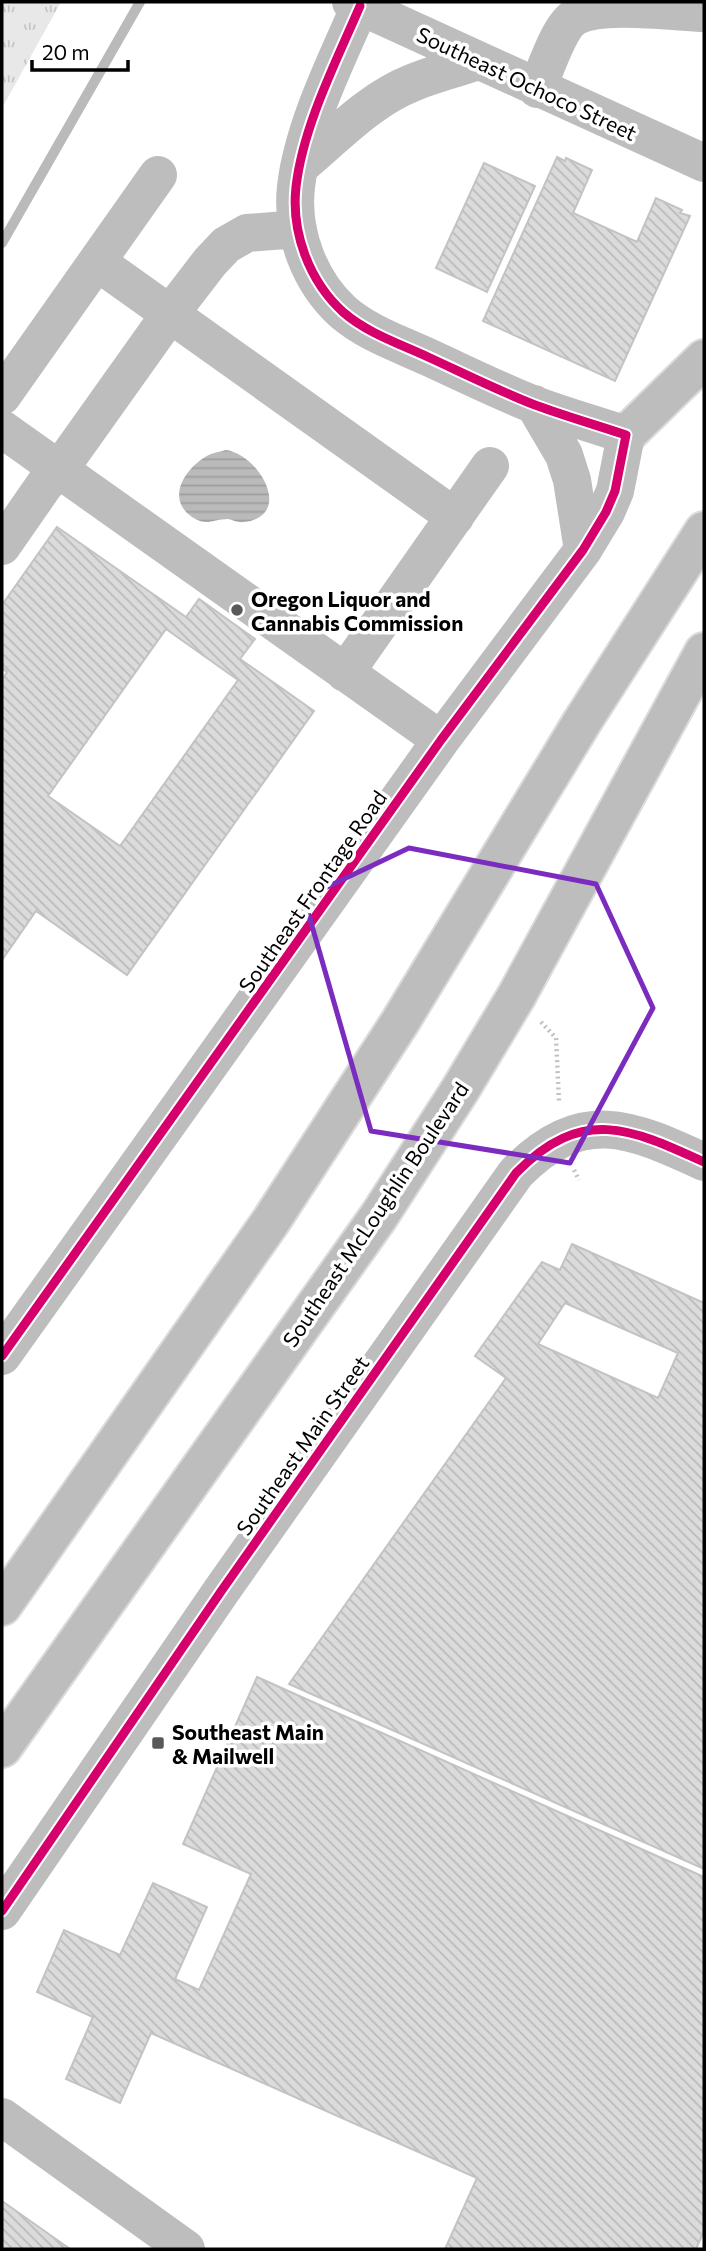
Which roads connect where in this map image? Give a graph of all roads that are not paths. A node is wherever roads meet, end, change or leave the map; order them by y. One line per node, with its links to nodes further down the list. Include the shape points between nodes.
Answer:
1 (366, 5): 4 (main road, Southeast Ochoco Street); 7 (main road, via 323,95)
2 (646, 6): 3 (main road); 5 (main road, via 574,17)
3 (704, 13)
4 (479, 61): 5 (main road, Southeast Ochoco Street); 7 (main road, via 394,91)
5 (537, 89): 6 (main road, Southeast Ochoco Street)
6 (704, 163)
7 (299, 167): 9 (main road)
8 (158, 174): 10 (main road)
9 (298, 229): 11 (main road, via 237,237 210,262); 14 (main road, via 322,286 360,324)
10 (97, 262): 11 (main road); 13 (main road)
11 (170, 314): 18 (main road); 19 (main road)
12 (704, 359): 16 (main road)
13 (2, 396)
14 (534, 404): 16 (main road); 22 (main road, via 564,455)
15 (2, 429): 18 (main road)
16 (626, 435): 22 (main road, Southeast Frontage Road, via 615,491)
17 (490, 466): 19 (main road)
18 (59, 470): 21 (main road); 24 (main road)
19 (455, 517): 24 (main road)
20 (704, 531): 28 (main road, via 271,1221)
21 (2, 546)
22 (583, 550): 25 (main road, Southeast Frontage Road)
23 (704, 652): 29 (main road, Southeast McLoughlin Boulevard, via 517,995 460,1090 379,1216)
24 (345, 673): 25 (main road)
25 (441, 740): 27 (main road, Southeast Frontage Road)
26 (704, 1163): 30 (main road, Southeast Main Street, via 628,1131 587,1131 559,1140 525,1164 222,1590)
27 (2, 1356)
28 (2, 1606)
29 (2, 1748)
30 (2, 1912)
31 (2, 2117): 32 (main road)
32 (186, 2249)

